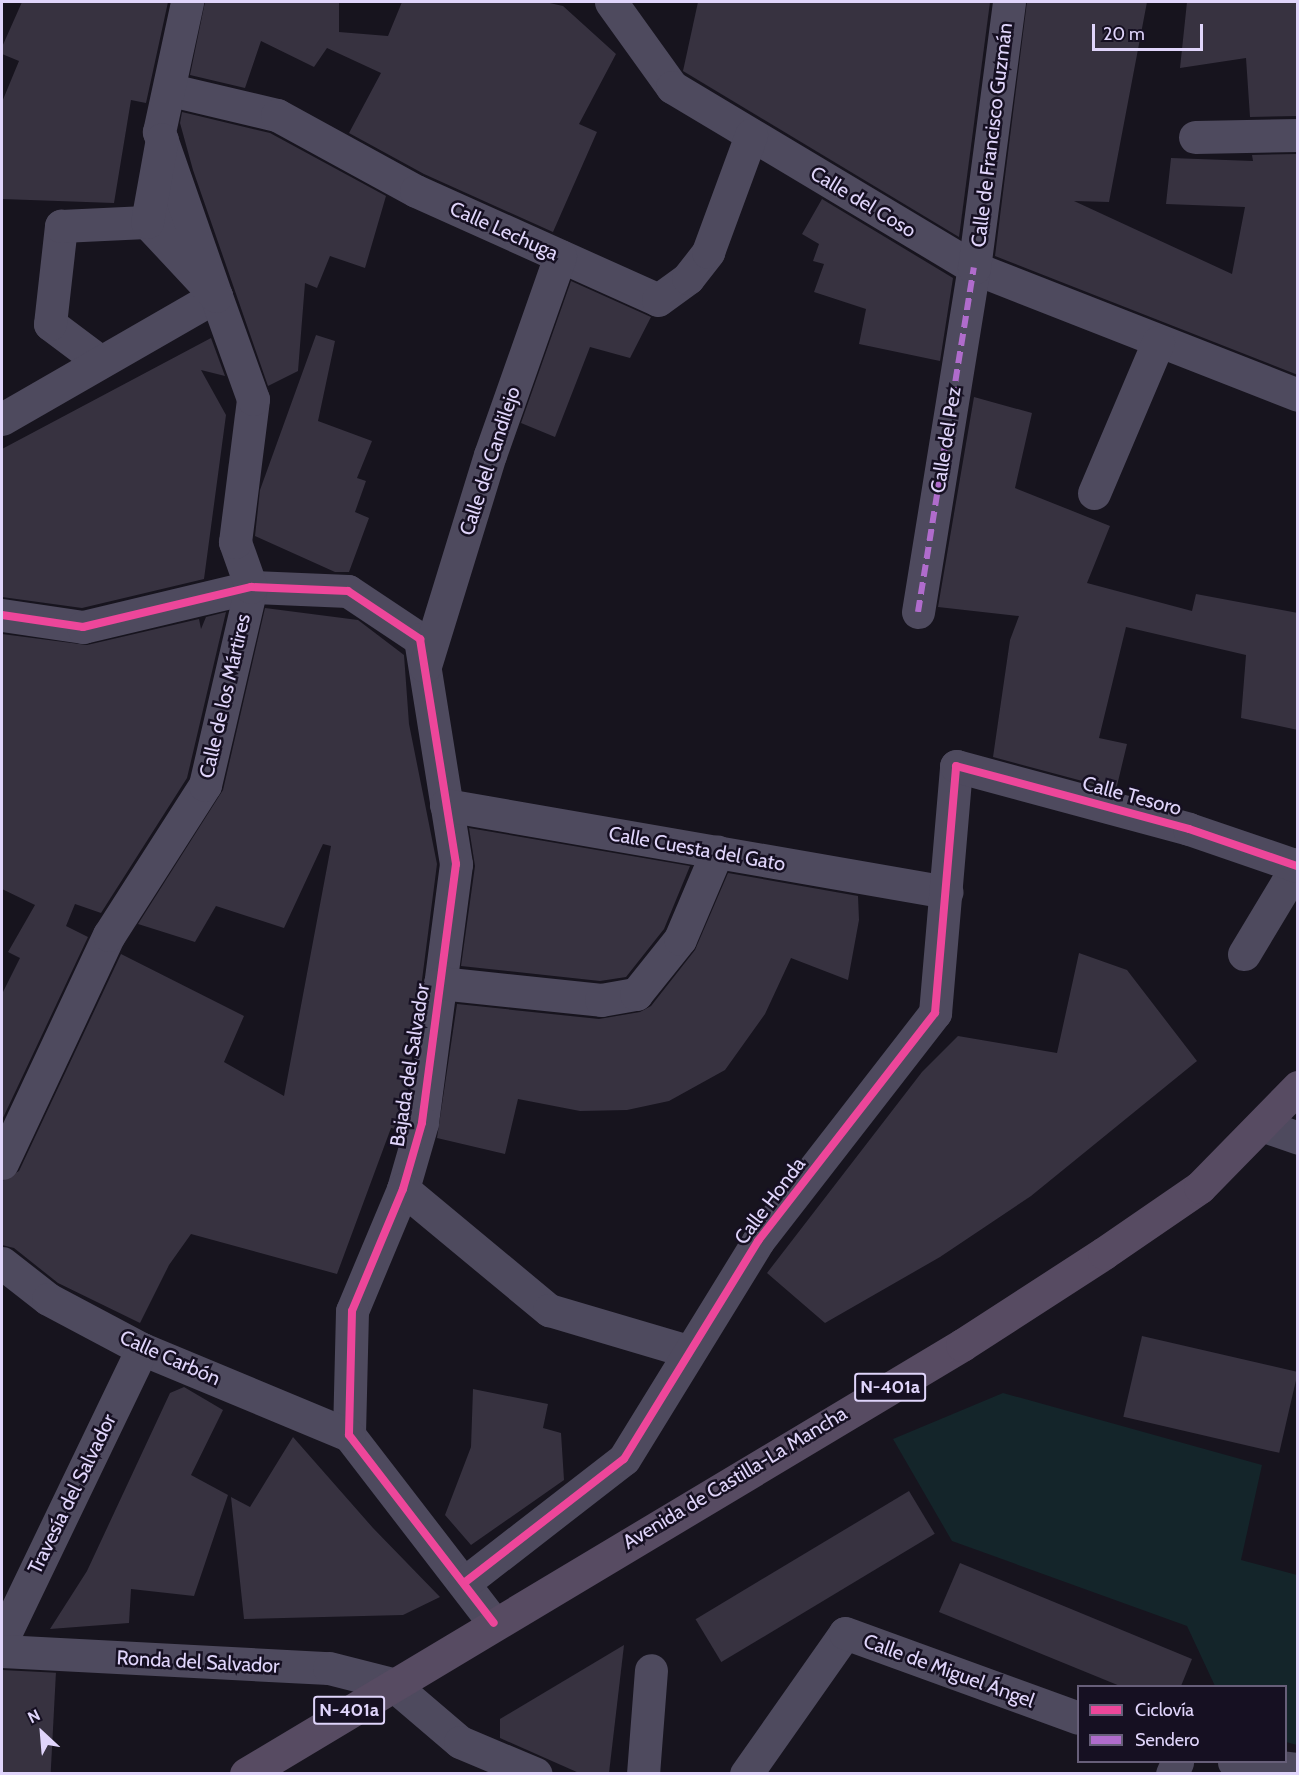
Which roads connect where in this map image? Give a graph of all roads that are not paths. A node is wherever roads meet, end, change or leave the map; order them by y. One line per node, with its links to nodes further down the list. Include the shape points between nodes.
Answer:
1 (187, 2): 4 (street)
2 (611, 2): 5 (street, Calle del Coso, via 672,87)
3 (1009, 2): 12 (street, Calle de Francisco Guzmán)
4 (171, 90): 8 (street, via 159,132); 11 (street, Calle Lechuga, via 277,116 416,191)
5 (751, 135): 11 (street, Calle Lechuga, via 708,252 688,278 658,300); 12 (street, Calle del Coso)
6 (1298, 135): 7 (street)
7 (1195, 137)
8 (162, 139): 9 (street, Calle de los Mártires); 10 (street)
9 (190, 220): 10 (street); 13 (street, Calle de los Mártires)
10 (147, 222): 13 (street); 15 (street, via 61,226 50,324)
11 (560, 256): 22 (street, Calle del Candilejo, via 490,455)
12 (974, 268): 14 (street, Calle del Coso); 20 (street, Calle del Pez)
13 (216, 296): 15 (street); 19 (street, Calle de los Mártires, via 253,399 235,542)
14 (1158, 342): 16 (street, Calle del Coso); 18 (street)
15 (98, 360): 17 (street)
16 (1298, 394)
17 (2, 419)
18 (1094, 493)
19 (251, 587): 21 (street, Bajada del Salvador, via 83,627); 22 (street, Bajada del Salvador, via 348,591 420,639); 33 (street, Calle de los Mártires, via 205,785 109,935)
20 (918, 612)
21 (2, 615)
22 (424, 668): 24 (street, Bajada del Salvador)
23 (956, 766): 26 (street, Calle Tesoro, via 1189,829); 27 (street, Calle Honda)
24 (446, 805): 25 (street, Calle Cuesta del Gato); 29 (street, Bajada del Salvador, via 456,864)
25 (717, 852): 27 (street, Calle Cuesta del Gato); 29 (street, via 680,939 636,994 601,1000)
26 (1297, 865): 28 (street)
27 (947, 892): 37 (street, Calle Honda, via 936,1013 758,1241)
28 (1244, 954)
29 (440, 983): 34 (street, Bajada del Salvador, via 422,1124)
30 (1298, 1087): 31 (main road, Avenida de Castilla-La Mancha / N-401a)
31 (1264, 1126): 32 (street); 40 (main road, Avenida de Castilla-La Mancha / N-401a, via 1200,1187 990,1327)
32 (1298, 1138)
33 (2, 1163)
34 (403, 1189): 37 (street, via 549,1310); 38 (street, Bajada del Salvador, via 352,1311)
35 (2, 1263): 36 (street, Calle Carbón, via 48,1299)
36 (142, 1348): 38 (street, Calle Carbón); 41 (street, Travesía del Salvador)
37 (687, 1351): 39 (street, Calle Honda, via 624,1459)
38 (349, 1435): 39 (street)
39 (464, 1583): 40 (street)
40 (494, 1623): 44 (main road, Avenida de Castilla-La Mancha / N-401a)
41 (2, 1640)
42 (2, 1651): 44 (street, Ronda del Salvador, via 329,1668)
43 (651, 1670): 50 (street)
44 (392, 1684): 48 (street, via 460,1742); 49 (main road, N-401a)
45 (1077, 1718): 51 (street, Calle de Miguel Ángel, via 845,1633)
46 (1250, 1763): 47 (street)
47 (1298, 1769)
48 (522, 1771)
49 (246, 1773)
50 (644, 1773)
51 (746, 1773)

